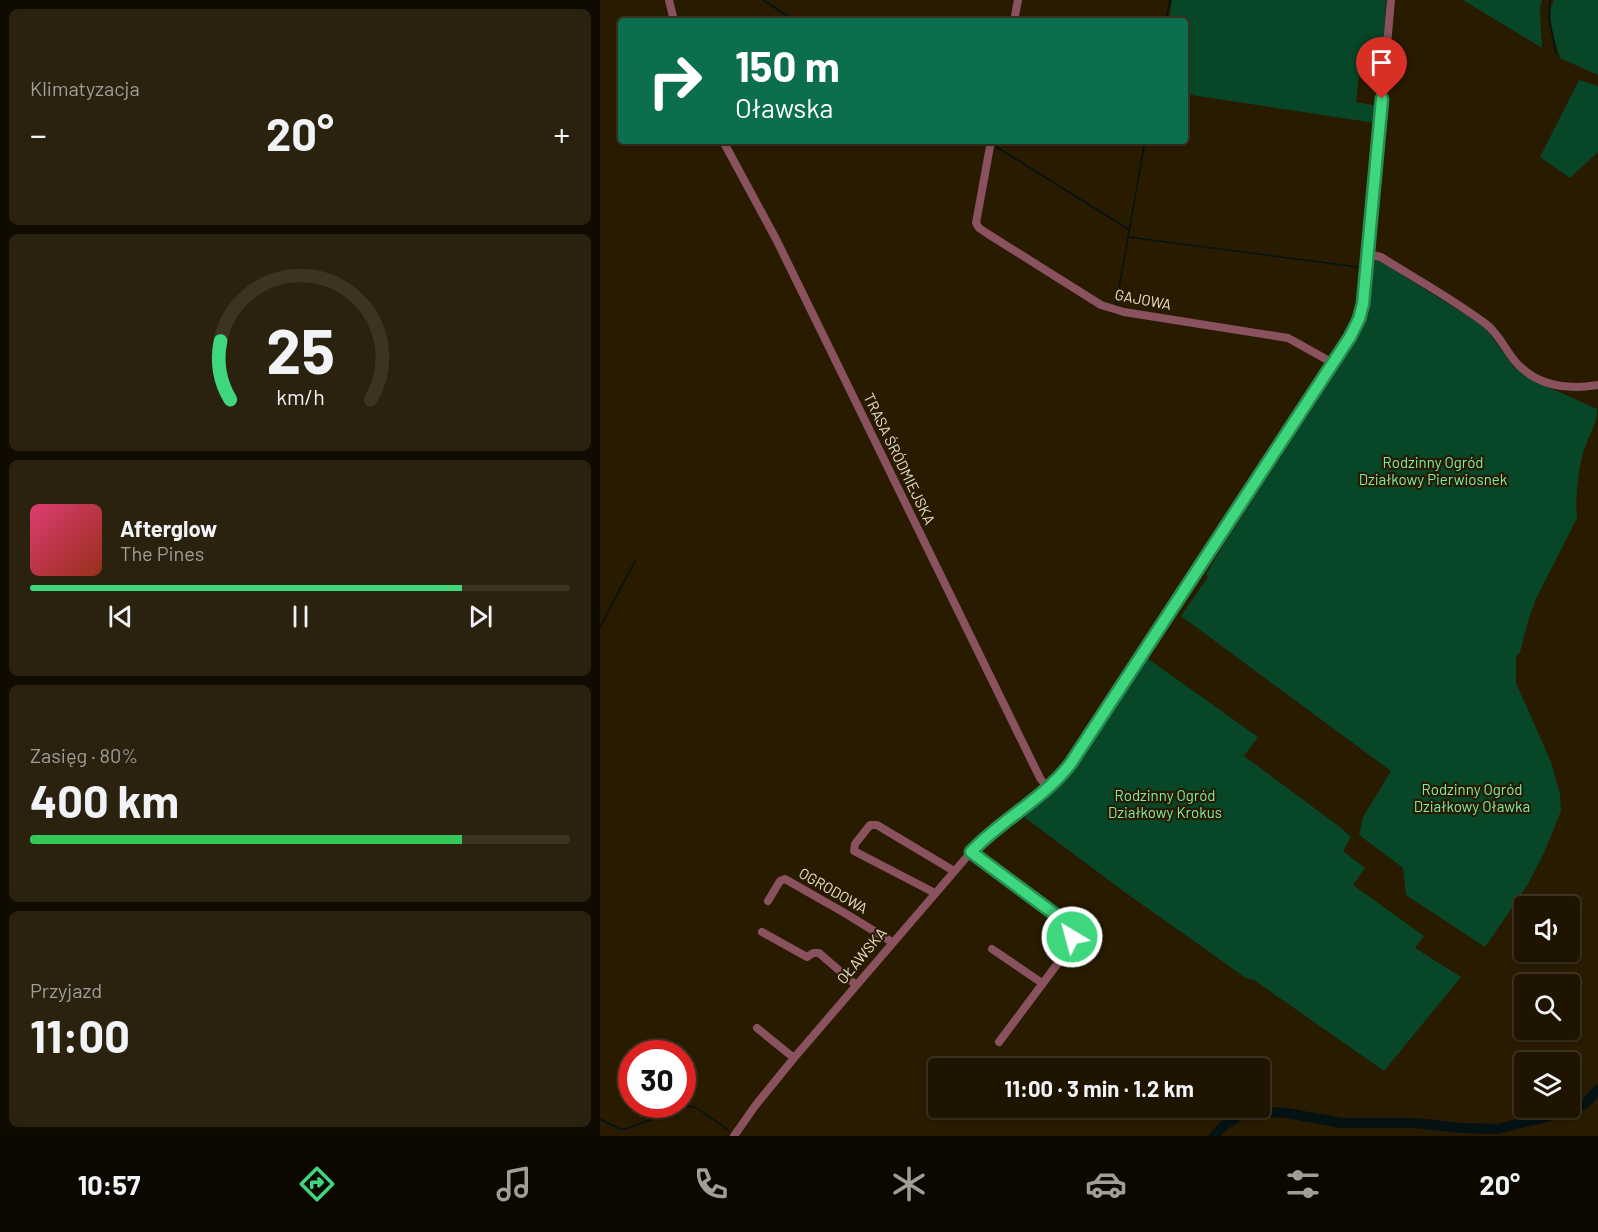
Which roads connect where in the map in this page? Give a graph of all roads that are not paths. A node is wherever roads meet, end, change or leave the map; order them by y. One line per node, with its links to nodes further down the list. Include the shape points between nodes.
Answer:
1 (669, 0): 4 (street)
2 (1018, 0): 5 (street)
3 (1390, 0): 8 (street, OŁAWSKA)
4 (673, 18)
5 (1015, 18)
6 (725, 144): 11 (street, TRASA ŚRÓDMIEJSKA, via 776,239)
7 (990, 144): 9 (street, GAJOWA, via 976,222 988,234 1109,308 1288,338)
8 (1368, 254): 9 (street, OŁAWSKA, via 1361,314); 10 (street, via 1381,257 1487,325 1521,368 1536,379 1552,385)
9 (1333, 363): 11 (street, OŁAWSKA, via 1071,763)
10 (1598, 385)
11 (1048, 789): 12 (street, OŁAWSKA, via 987,835)
12 (971, 852): 13 (street, OŁAWSKA); 19 (street, via 1070,928 1068,949)
13 (954, 872): 14 (street, OŁAWSKA); 14 (street, via 878,825 870,825 853,847)
14 (935, 893): 17 (street, OŁAWSKA)
15 (768, 901): 17 (street, OGRODOWA, via 785,879)
16 (762, 932): 20 (street, via 807,957 819,953)
17 (892, 942): 20 (street, OŁAWSKA)
18 (992, 949): 19 (street)
19 (1042, 983): 22 (street)
20 (856, 985): 23 (street, OŁAWSKA)
21 (757, 1028): 23 (street)
22 (999, 1042)
23 (794, 1058): 24 (street, OŁAWSKA)
24 (734, 1136)

